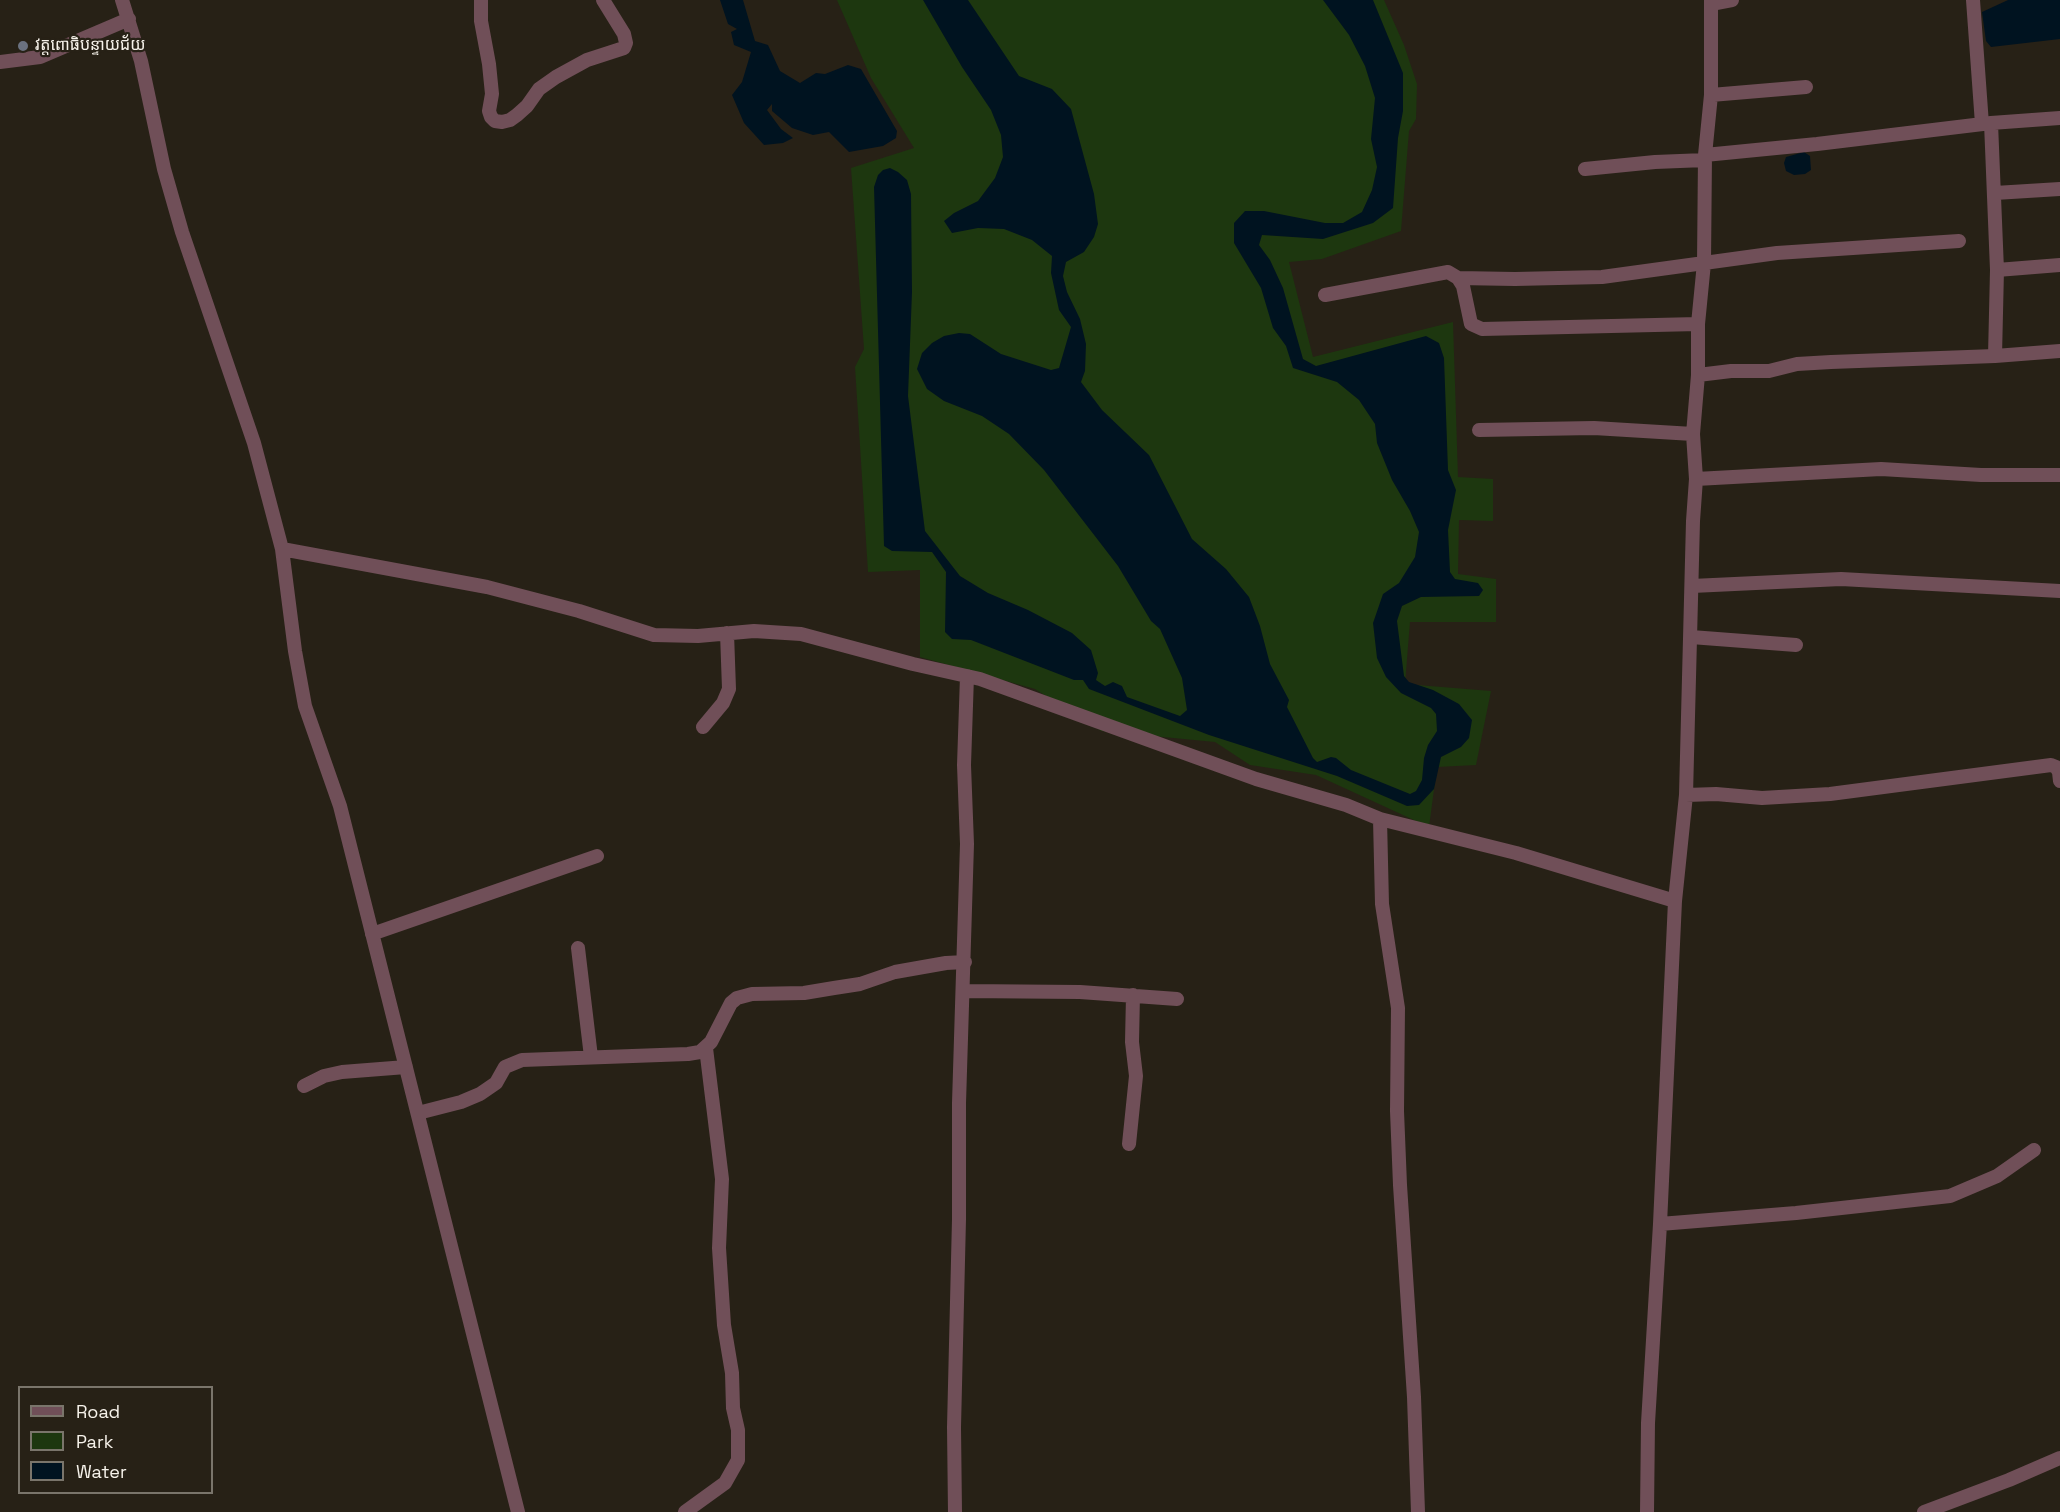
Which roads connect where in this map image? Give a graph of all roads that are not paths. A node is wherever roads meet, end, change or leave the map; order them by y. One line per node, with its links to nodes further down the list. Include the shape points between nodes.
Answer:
1 (122, 0): 7 (street)
2 (481, 0): 3 (street, via 492,93 489,111 495,121 502,122 517,115 538,89 556,76 624,48 624,34)
3 (603, 0)
4 (1732, 0): 6 (street)
5 (1973, 0): 12 (street)
6 (1711, 2): 10 (street)
7 (129, 19): 8 (street, via 40,57); 31 (street, via 182,232 254,443)
8 (0, 62)
9 (1806, 87): 10 (street)
10 (1711, 95): 13 (street)
11 (2060, 118): 12 (street)
12 (1986, 124): 13 (street); 16 (street)
13 (1705, 158): 14 (street); 18 (street)
14 (1585, 169)
15 (2060, 189): 16 (street)
16 (1995, 193): 20 (street)
17 (1959, 241): 18 (street)
18 (1704, 263): 21 (street, via 1602,277); 23 (street)
19 (2060, 265): 20 (street)
20 (1997, 270): 25 (street)
21 (1458, 278): 22 (street, via 1448,272); 23 (street, via 1471,324 1482,328)
22 (1324, 295)
23 (1698, 324): 26 (street)
24 (2060, 351): 25 (street)
25 (1995, 356): 26 (street, via 1797,364 1769,371)
26 (1698, 375): 28 (street)
27 (1479, 430): 28 (street, via 1594,428)
28 (1693, 434): 30 (street)
29 (2060, 475): 30 (street, via 1881,469)
30 (1696, 479): 32 (street)
31 (282, 549): 34 (street, via 487,587 654,635); 44 (street, via 305,706 340,806)
32 (1692, 586): 33 (street, via 1841,579); 35 (street)
33 (2060, 591)
34 (727, 633): 37 (street, via 801,634); 38 (street, via 729,689)
35 (1691, 637): 36 (street); 40 (street)
36 (1796, 645)
37 (966, 676): 41 (street); 46 (street)
38 (703, 727)
39 (2060, 781): 40 (street, via 2059,772 2051,765 1830,794 1762,798)
40 (1686, 795): 43 (street)
41 (1380, 819): 43 (street, via 1516,853); 62 (street, via 1383,904 1398,1008 1399,1164)
42 (597, 856): 44 (street)
43 (1675, 902): 57 (street)
44 (372, 934): 52 (street)
45 (578, 948): 51 (street)
46 (965, 962): 47 (street); 50 (street, via 895,972 860,984 804,993 737,998)
47 (964, 991): 48 (street); 61 (street, via 959,1103)
48 (1133, 995): 49 (street); 55 (street, via 1136,1076)
49 (1177, 999)
50 (706, 1048): 51 (street, via 687,1054); 60 (street, via 722,1179 719,1248 738,1460 725,1483)
51 (591, 1057): 54 (street, via 513,1062 480,1095)
52 (406, 1067): 53 (street, via 342,1072); 54 (street)
53 (304, 1086)
54 (418, 1113): 59 (street)
55 (1129, 1144)
56 (2034, 1150): 57 (street, via 1997,1176 1950,1196)
57 (1660, 1224): 63 (street, via 1648,1423)
58 (2060, 1458): 64 (street)
59 (518, 1512)
60 (685, 1512)
61 (955, 1512)
62 (1418, 1512)
63 (1647, 1512)
64 (1924, 1512)

